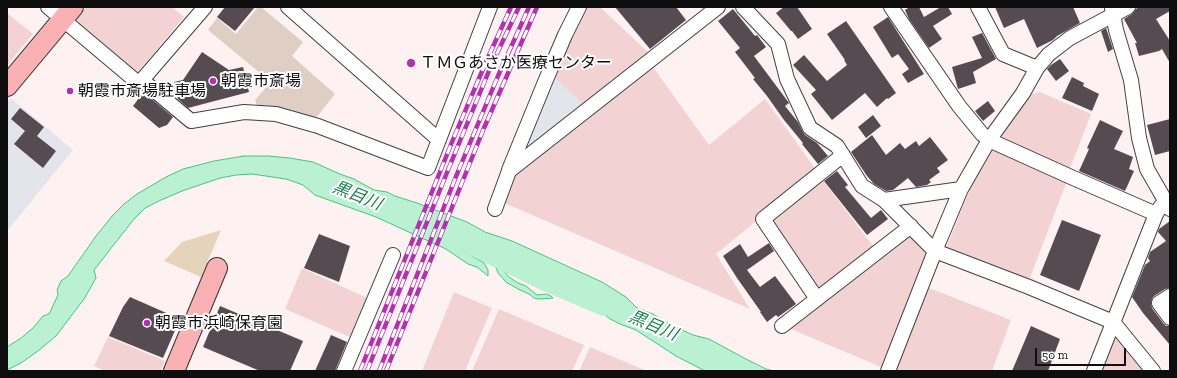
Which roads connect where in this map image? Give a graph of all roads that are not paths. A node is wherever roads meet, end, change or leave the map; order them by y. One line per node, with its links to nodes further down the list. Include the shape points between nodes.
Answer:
1 (204, 7): 13 (street)
2 (288, 7): 15 (street)
3 (490, 7): 15 (street)
4 (579, 7): 18 (street)
5 (718, 7): 18 (street)
6 (743, 7): 17 (street, via 778,44 787,79 810,128 837,146)
7 (890, 7): 16 (street, via 959,106)
8 (978, 7): 12 (street, via 1003,54)
9 (1128, 7): 11 (street)
10 (61, 11): 13 (street, via 137,82); 14 (street)
11 (1113, 11): 12 (street, via 1070,38 1049,54); 21 (street, via 1131,80 1139,138 1147,169)
12 (1037, 68): 16 (street, via 1023,93)
13 (142, 80): 15 (street, via 190,120 244,112 276,114 318,126 428,168)
14 (7, 86)
15 (439, 140)
16 (989, 140): 19 (street); 23 (street)
17 (843, 155): 20 (street, via 862,186); 29 (street, via 763,219)
18 (509, 171): 22 (street)
19 (961, 189): 20 (street); 25 (street)
20 (884, 200): 24 (street)
21 (1167, 205): 23 (street)
22 (495, 209)
23 (1156, 214): 31 (street)
24 (911, 226): 25 (street); 29 (street)
25 (935, 251): 31 (street); 35 (street)
26 (393, 256): 34 (street)
27 (217, 268): 33 (street)
28 (1170, 296): 30 (street, via 1160,303)
29 (817, 299): 32 (street)
30 (1170, 318)
31 (1113, 322): 36 (street); 37 (street)
32 (782, 326)
33 (174, 371)
34 (344, 371)
35 (888, 371)
36 (1094, 371)
37 (1153, 371)

